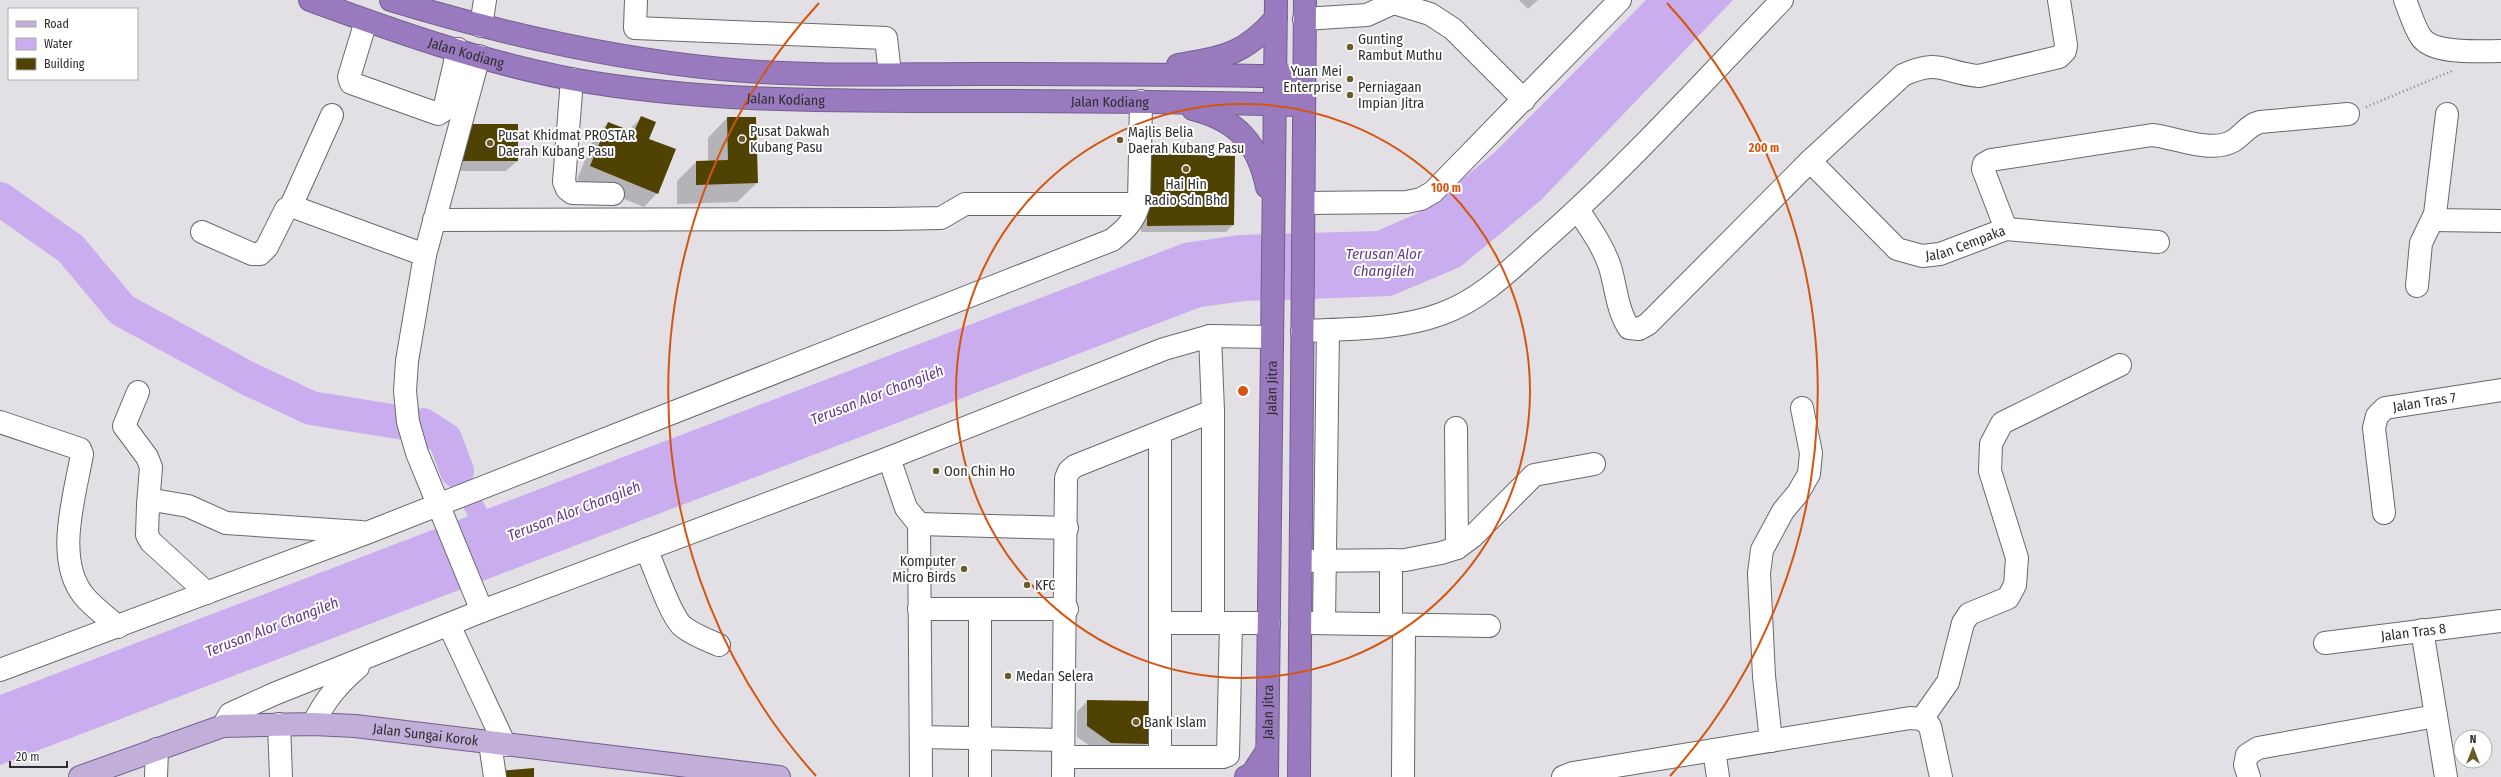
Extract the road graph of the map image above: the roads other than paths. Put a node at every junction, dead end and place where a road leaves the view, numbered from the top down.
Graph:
1 (310, 0) edge
2 (391, 0) edge
3 (485, 0) edge
4 (636, 0) edge
5 (1620, 0) edge
6 (1782, 0) edge
7 (2059, 0) edge
8 (2405, 0) edge
9 (1387, 2) edge
10 (1276, 9) edge
11 (1305, 9) edge
12 (366, 21) junction
13 (481, 26) junction
14 (635, 28) junction
15 (458, 49) junction
16 (2501, 51) edge
17 (479, 56) junction
18 (634, 59) junction
19 (1129, 73) junction
20 (890, 74) junction
21 (1274, 76) junction
22 (1303, 77) junction
23 (572, 79) junction
24 (1524, 100) junction
25 (1141, 102) junction
26 (1164, 102) junction
27 (1274, 104) junction
28 (1303, 105) junction
29 (2348, 114) road end
30 (2446, 114) dead end
31 (332, 115) dead end
32 (1810, 161) junction
33 (613, 194) dead end
34 (1304, 202) junction
35 (1139, 204) junction
36 (291, 206) junction
37 (1578, 210) junction
38 (434, 220) junction
39 (2434, 220) junction
40 (2501, 221) edge
41 (1273, 222) junction
42 (2006, 229) junction
43 (202, 232) dead end
44 (2158, 242) dead end
45 (424, 255) junction
46 (2417, 286) dead end
47 (1302, 327) junction
48 (1272, 330) junction
49 (1328, 330) junction
50 (1210, 336) junction
51 (2120, 365) dead end
52 (2501, 390) edge
53 (138, 392) dead end
54 (1802, 408) dead end
55 (1213, 411) junction
56 (0, 422) edge
57 (1456, 428) dead end
58 (1160, 433) junction
59 (889, 458) junction
60 (1594, 464) dead end
61 (148, 504) junction
62 (446, 506) junction
63 (2384, 513) dead end
64 (919, 524) junction
65 (1067, 528) junction
66 (368, 532) junction
67 (1457, 548) junction
68 (646, 549) junction
69 (1392, 560) junction
70 (1301, 561) junction
71 (1326, 561) junction
72 (207, 593) junction
73 (479, 602) junction
74 (919, 609) junction
75 (980, 609) junction
76 (1067, 609) junction
77 (2501, 621) edge
78 (1160, 623) junction
79 (1222, 623) junction
80 (1269, 623) junction
81 (1300, 623) junction
82 (1324, 623) junction
83 (1398, 624) junction
84 (449, 625) junction
85 (1489, 626) dead end
86 (118, 627) junction
87 (2422, 630) junction
88 (2325, 643) dead end
89 (719, 645) dead end
90 (371, 656) junction
91 (0, 670) edge
92 (2436, 716) junction
93 (1922, 719) junction
94 (279, 724) junction
95 (312, 724) junction
96 (223, 726) junction
97 (921, 737) junction
98 (979, 737) junction
99 (1771, 741) junction
100 (498, 744) junction
101 (157, 749) junction
102 (1714, 750) junction
103 (1267, 751) junction
104 (1160, 757) junction
105 (1063, 758) edge
106 (92, 775) edge
107 (156, 777) edge
108 (281, 777) edge
109 (495, 777) edge
110 (779, 777) edge
111 (921, 777) edge
112 (980, 777) edge
113 (1246, 777) edge
114 (1267, 777) edge
115 (1299, 777) edge
116 (1403, 777) edge
117 (1563, 777) edge
118 (1718, 777) edge
119 (1941, 777) edge
120 (2250, 777) edge
121 (2446, 777) edge

1 - 12 highway, Jalan Kodiang
2 - 13 highway, Jalan Kodiang
3 - 13 street
4 - 14 street
5 - 24 street
6 - 37 street
7 - 32 street
8 - 16 street
9 - 11 street
9 - 24 street
10 - 19 highway
10 - 21 highway, Jalan Jitra
11 - 22 highway
12 - 15 highway, Jalan Kodiang
12 - 15 street
13 - 18 highway, Jalan Kodiang
14 - 18 street
14 - 20 street
15 - 17 highway, Jalan Kodiang
17 - 23 highway, Jalan Kodiang
17 - 38 street
18 - 20 highway, Jalan Kodiang
19 - 20 highway, Jalan Kodiang
19 - 21 highway, Jalan Kodiang
21 - 22 highway, Jalan Kodiang
21 - 27 highway, Jalan Jitra
22 - 28 highway
23 - 25 highway, Jalan Kodiang
23 - 33 street
24 - 34 street
25 - 26 highway, Jalan Kodiang
25 - 35 street
26 - 27 highway, Jalan Kodiang
26 - 41 highway
27 - 28 highway, Jalan Kodiang
27 - 41 highway, Jalan Jitra
28 - 34 highway
29 - 42 street
30 - 39 street
31 - 36 street
32 - 37 street
32 - 42 street, Jalan Cempaka
34 - 47 highway
35 - 38 street
35 - 62 street
36 - 43 street
36 - 45 street
37 - 49 street
38 - 45 street
39 - 40 street
39 - 46 street
41 - 48 highway, Jalan Jitra
42 - 44 street, Jalan Cempaka
45 - 62 street
47 - 49 street
47 - 70 highway
48 - 50 street
48 - 80 highway, Jalan Jitra
49 - 71 street
50 - 55 street
50 - 59 street
51 - 93 street
52 - 63 street, Jalan Tras 7
53 - 61 street
54 - 99 street
55 - 58 street
55 - 79 street
56 - 86 street
57 - 67 street
58 - 65 street
58 - 78 street
59 - 64 street
59 - 68 street
60 - 67 street
61 - 66 street
61 - 72 street
62 - 66 street
62 - 73 street
64 - 65 street
64 - 74 street
65 - 76 street
66 - 72 street
67 - 69 street
68 - 73 street
68 - 89 street
69 - 71 street
69 - 83 street
70 - 71 street
70 - 81 highway
71 - 82 street
72 - 86 street
73 - 84 street
74 - 75 street
74 - 97 street
75 - 76 street
75 - 98 street
76 - 105 street
77 - 87 street, Jalan Tras 8
78 - 79 street
78 - 104 street
79 - 80 street
79 - 104 street
80 - 103 highway, Jalan Jitra
81 - 82 street
81 - 115 highway
82 - 83 street
83 - 85 street
83 - 116 street
84 - 90 street
84 - 100 street
86 - 91 street
87 - 88 street, Jalan Tras 8
87 - 92 street
90 - 95 street
90 - 96 street
92 - 120 street
92 - 121 street
93 - 99 street
93 - 119 street
94 - 95 main road, Jalan Sungai Korok
94 - 96 main road, Jalan Sungai Korok
94 - 108 street
95 - 100 main road, Jalan Sungai Korok
96 - 101 main road, Jalan Sungai Korok
97 - 98 street
97 - 111 street
98 - 105 street
98 - 112 street
99 - 102 street
100 - 109 street
100 - 110 main road, Jalan Sungai Korok
101 - 106 main road, Jalan Sungai Korok
101 - 107 street
102 - 117 street
102 - 118 street
103 - 113 highway
103 - 114 highway, Jalan Jitra
104 - 105 street

